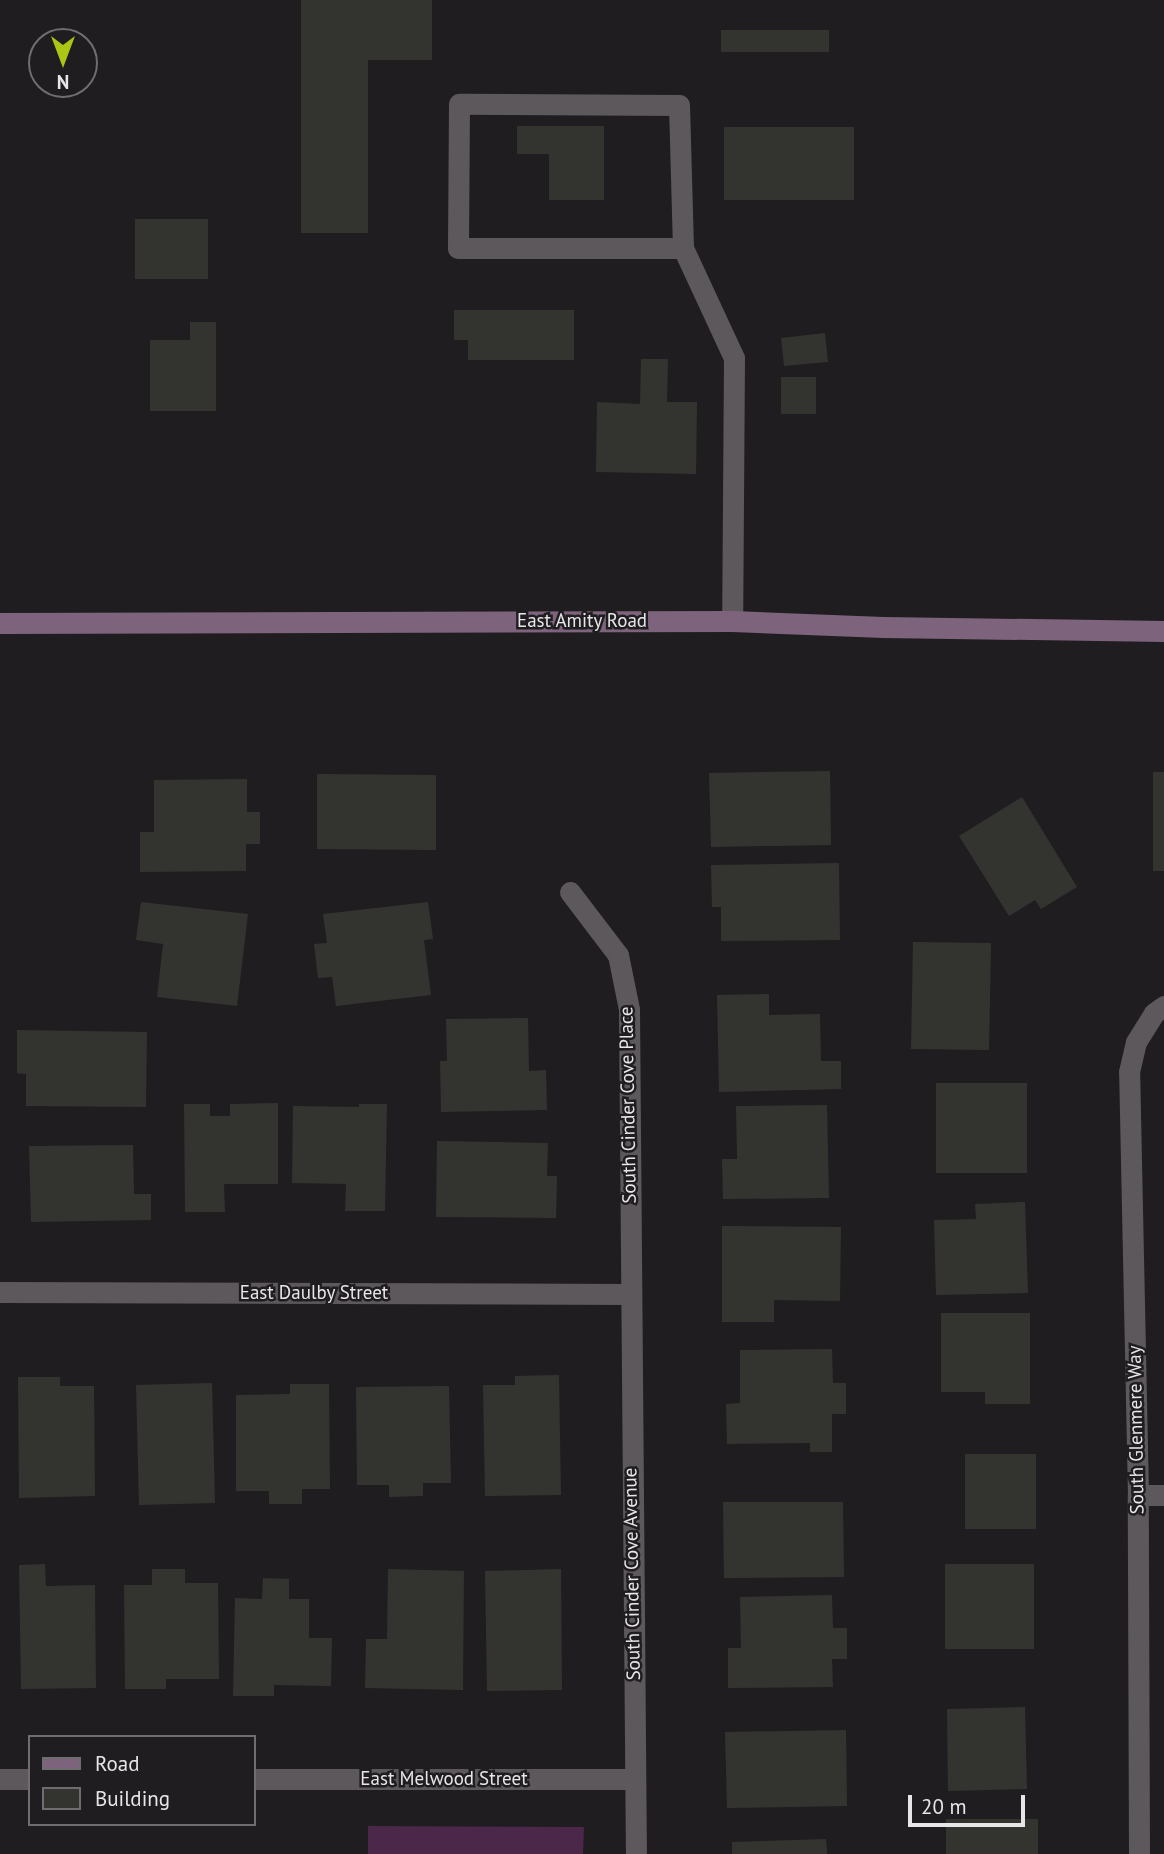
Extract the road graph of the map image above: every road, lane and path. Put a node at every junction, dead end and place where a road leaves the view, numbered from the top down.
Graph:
1 (683, 248) junction
2 (732, 621) junction
3 (0, 623) edge
4 (1164, 631) edge
5 (570, 892) dead end
6 (1159, 1009) edge
7 (0, 1292) edge
8 (629, 1294) junction
9 (1138, 1495) junction
10 (1164, 1495) edge
11 (0, 1779) edge
12 (28, 1779) edge
13 (256, 1779) edge
14 (635, 1779) junction
15 (636, 1854) edge
16 (1139, 1854) edge

1 - 1 street
1 - 2 street
2 - 3 main road, East Amity Road
2 - 4 main road, East Amity Road
5 - 8 street, South Cinder Cove Place
6 - 9 street, South Glenmere Way
7 - 8 street, East Daulby Street
8 - 14 street, South Cinder Cove Avenue
9 - 10 street
9 - 16 street, South Glenmere Way
11 - 12 street
13 - 14 street, East Melwood Street
14 - 15 street, South Cinder Cove Avenue

